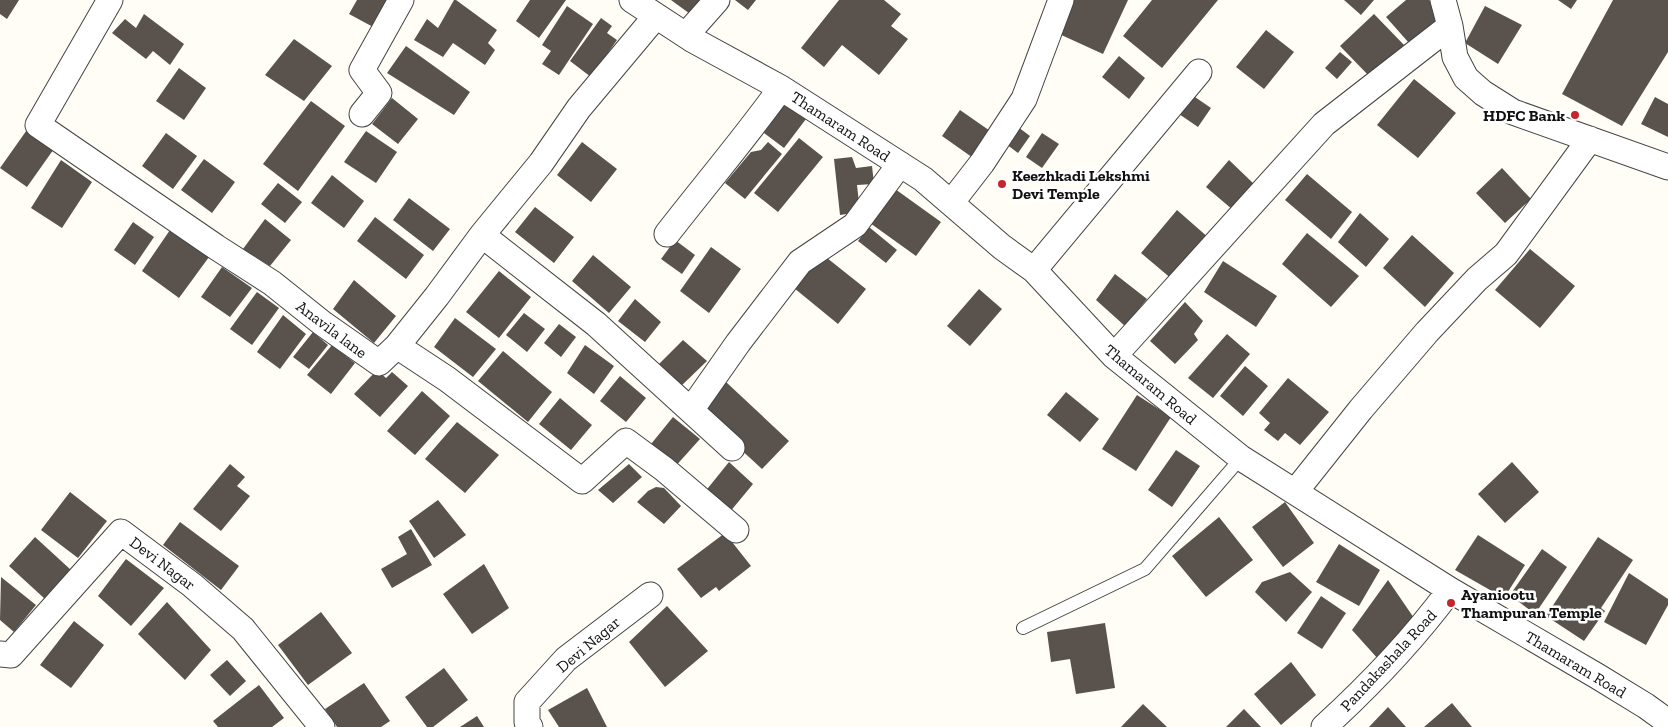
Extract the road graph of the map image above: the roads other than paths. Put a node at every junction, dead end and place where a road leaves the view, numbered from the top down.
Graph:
1 (110, 0) edge
2 (401, 0) edge
3 (632, 0) edge
4 (717, 0) edge
5 (1061, 0) edge
6 (1443, 0) edge
7 (656, 16) junction
8 (1450, 26) junction
9 (686, 35) junction
10 (1199, 72) dead end
11 (781, 88) junction
12 (362, 114) dead end
13 (1590, 139) junction
14 (900, 164) junction
15 (1668, 167) edge
16 (951, 203) junction
17 (667, 234) dead end
18 (482, 235) junction
19 (1034, 270) junction
20 (397, 346) junction
21 (1114, 356) junction
22 (691, 410) junction
23 (732, 448) dead end
24 (1241, 458) junction
25 (1296, 492) junction
26 (736, 530) dead end
27 (1450, 590) junction
28 (650, 595) dead end
29 (1023, 628) dead end
30 (0, 654) edge
31 (1668, 722) edge
32 (322, 727) edge
33 (530, 727) edge
34 (1324, 727) edge

1 - 20 street, Anavila lane
2 - 12 street
3 - 7 street, Thamaram Road
4 - 9 street
5 - 16 street
6 - 8 street
7 - 9 street, Thamaram Road
7 - 18 street, Anavila lane
8 - 13 street
8 - 21 street
9 - 11 street, Thamaram Road
10 - 19 street
11 - 14 street, Thamaram Road
11 - 17 street
13 - 15 street
13 - 25 street
14 - 16 street, Thamaram Road
14 - 22 street
16 - 19 street, Thamaram Road
18 - 20 street, Anavila lane
18 - 22 street
19 - 21 street, Thamaram Road
20 - 26 street
21 - 24 street, Thamaram Road
22 - 23 street
24 - 25 street, Thamaram Road
24 - 29 lane
25 - 27 street, Thamaram Road
27 - 31 street, Thamaram Road
27 - 34 street, Pandakashala Road
28 - 33 street, Devi Nagar
30 - 32 street, Devi Nagar

